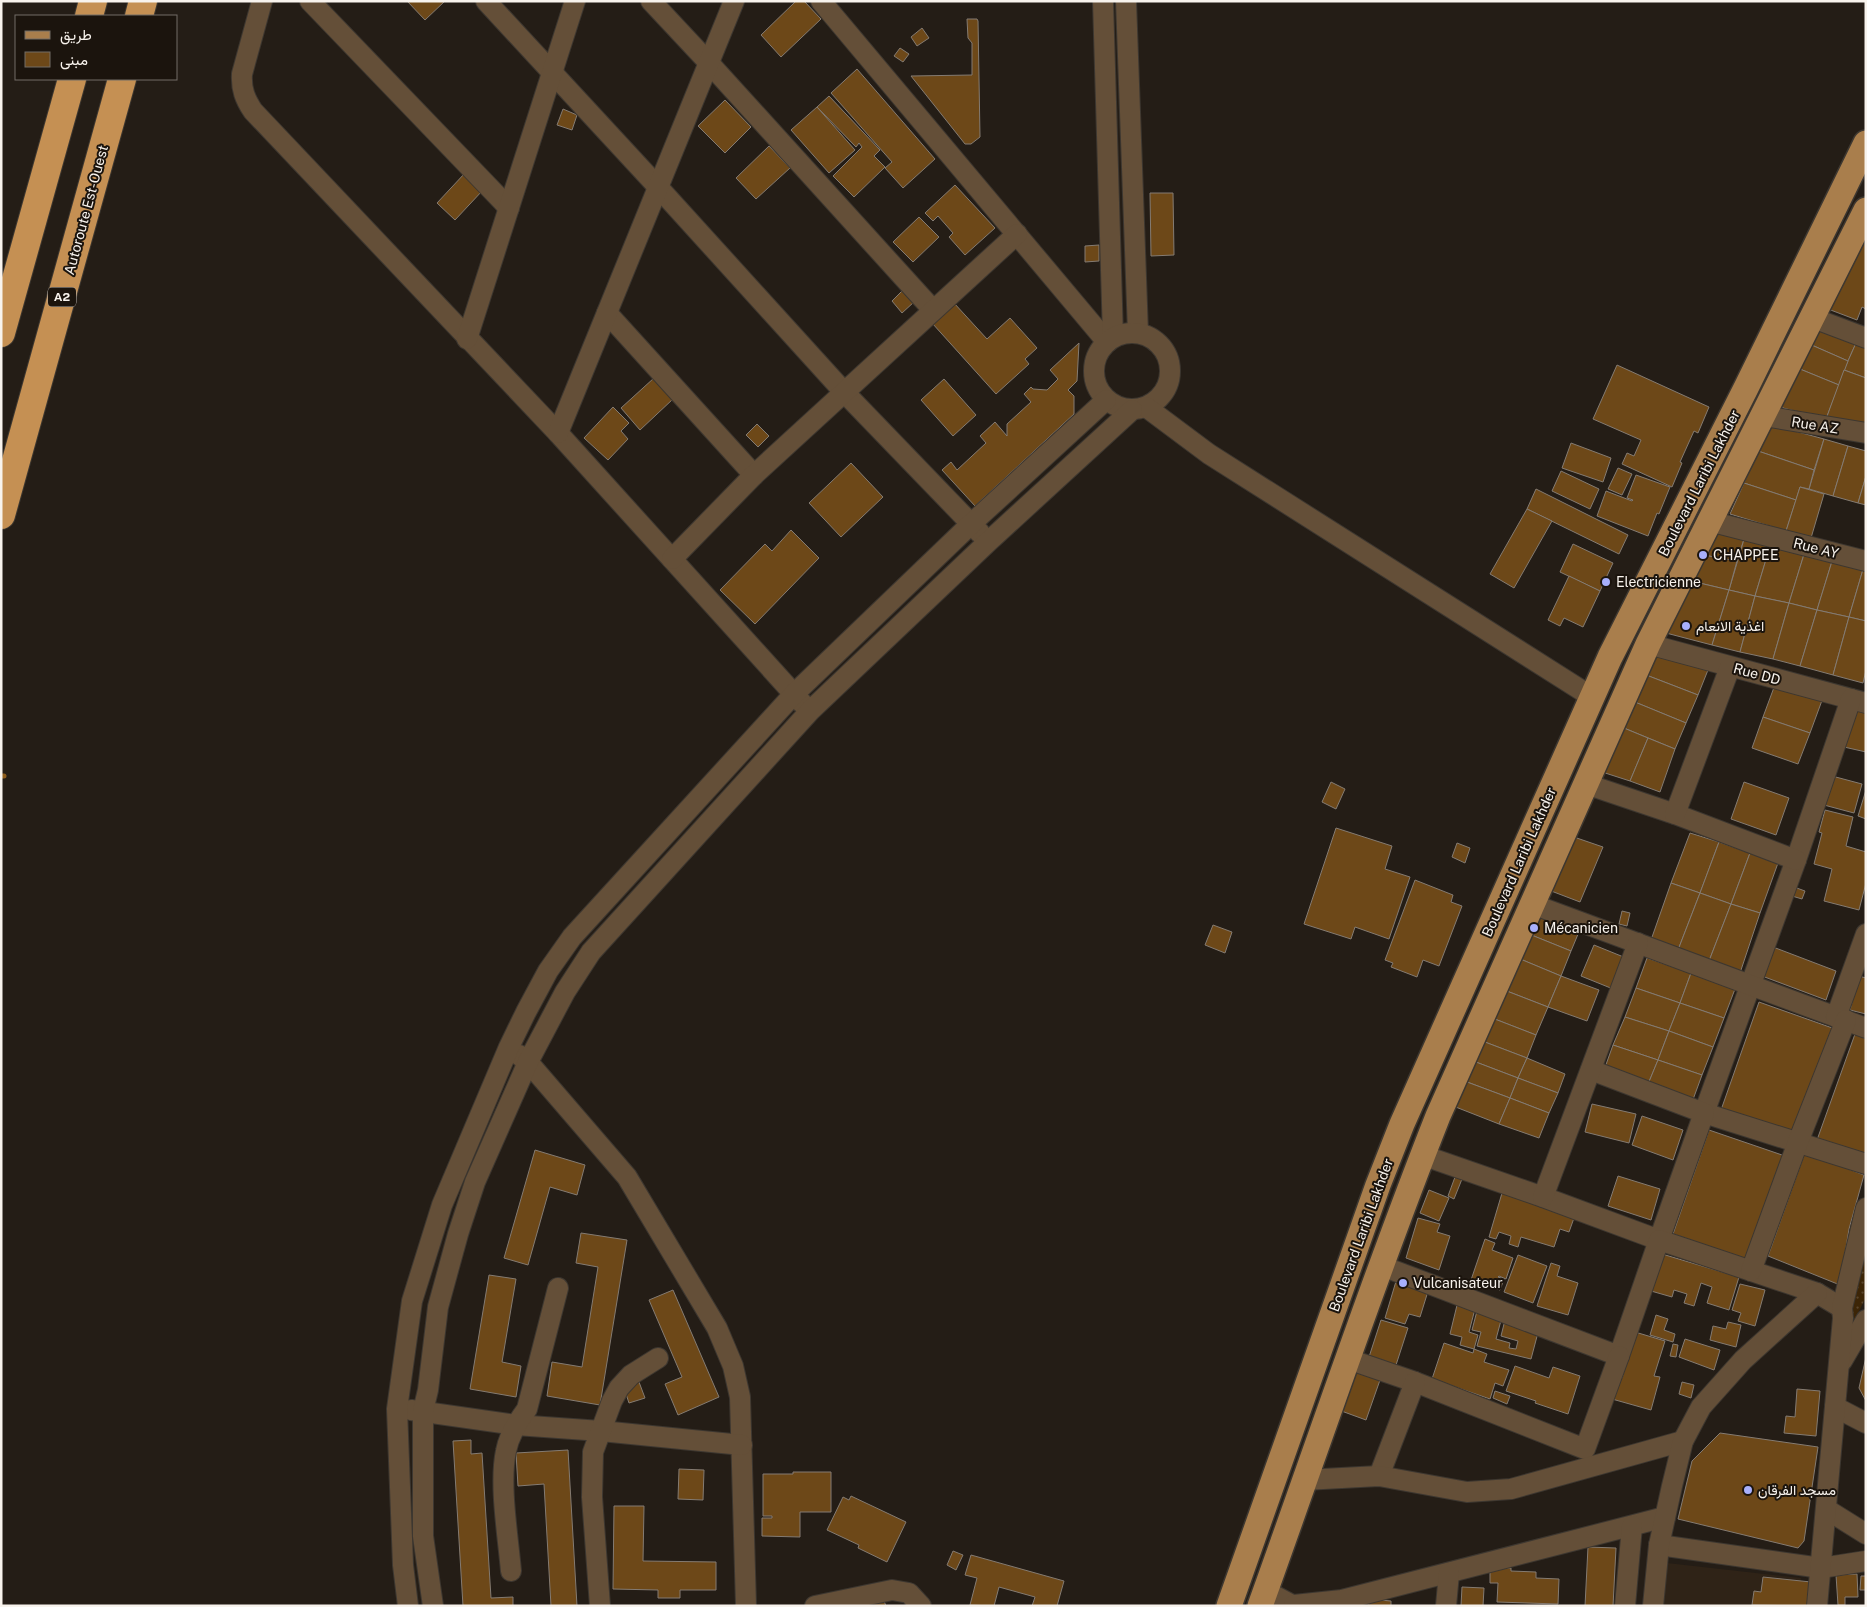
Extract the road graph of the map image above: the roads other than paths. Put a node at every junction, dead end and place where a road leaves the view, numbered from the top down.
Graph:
1 (93, 1) edge
2 (143, 1) edge
3 (262, 1) edge
4 (310, 1) edge
5 (486, 1) edge
6 (576, 1) edge
7 (650, 1) edge
8 (734, 1) edge
9 (821, 1) edge
10 (1103, 1) edge
11 (1126, 1) edge
12 (89, 15) edge
13 (139, 15) edge
14 (709, 63) junction
15 (552, 73) junction
16 (72, 80) edge
17 (122, 80) edge
18 (1866, 143) edge
19 (658, 187) junction
20 (509, 208) junction
21 (1866, 210) edge
22 (1017, 234) junction
23 (933, 310) junction
24 (607, 313) junction
25 (1813, 318) junction
26 (1, 332) edge
27 (1138, 333) junction
28 (1866, 338) edge
29 (467, 339) junction
30 (1110, 339) junction
31 (844, 392) junction
32 (1106, 400) junction
33 (1139, 408) junction
34 (1764, 416) junction
35 (558, 433) junction
36 (1866, 433) edge
37 (754, 476) junction
38 (1, 515) edge
39 (1709, 521) junction
40 (971, 524) junction
41 (988, 542) junction
42 (672, 559) junction
43 (1866, 561) edge
44 (1622, 634) junction
45 (1648, 644) junction
46 (1730, 667) junction
47 (794, 694) junction
48 (1592, 697) junction
49 (1858, 701) edge
50 (810, 711) junction
51 (1586, 784) junction
52 (1675, 814) junction
53 (1796, 860) junction
54 (1532, 904) junction
55 (1866, 934) edge
56 (1638, 943) junction
57 (1751, 985) junction
58 (1841, 1019) junction
59 (1866, 1028) edge
60 (509, 1047) junction
61 (528, 1062) junction
62 (1590, 1070) junction
63 (1704, 1113) junction
64 (1798, 1142) junction
65 (1422, 1155) junction
66 (1866, 1164) edge
67 (1543, 1197) junction
68 (1866, 1208) edge
69 (1863, 1228) edge
70 (1659, 1240) junction
71 (1382, 1266) junction
72 (1751, 1271) junction
73 (558, 1288) dead end
74 (1817, 1293) junction
75 (1842, 1308) junction
76 (1866, 1320) edge
77 (1619, 1356) junction
78 (658, 1358) dead end
79 (1348, 1359) junction
80 (1837, 1370) junction
81 (1415, 1382) junction
82 (1835, 1407) junction
83 (397, 1409) junction
84 (423, 1411) junction
85 (1866, 1423) edge
86 (516, 1424) junction
87 (601, 1431) junction
88 (1683, 1441) junction
89 (742, 1445) junction
90 (1379, 1476) junction
91 (1304, 1480) junction
92 (1826, 1509) junction
93 (1665, 1518) junction
94 (1632, 1526) junction
95 (1866, 1534) edge
96 (1659, 1545) junction
97 (1866, 1561) edge
98 (1820, 1568) junction
99 (511, 1571) dead end
100 (1449, 1573) junction
101 (1263, 1598) edge
102 (828, 1604) edge
103 (1294, 1605) edge
104 (408, 1606) edge
105 (433, 1606) edge
106 (600, 1606) edge
107 (746, 1606) edge
108 (921, 1606) edge
109 (1229, 1606) edge
110 (1446, 1606) edge
111 (1625, 1606) edge
112 (1653, 1606) edge
113 (1817, 1606) edge

1 - 12 highway
2 - 13 highway
3 - 29 street
4 - 20 street
5 - 15 street
6 - 15 street
7 - 14 street
8 - 14 street
9 - 22 street
10 - 30 street
11 - 27 street
14 - 19 street
14 - 23 street
15 - 19 street
15 - 20 street
16 - 26 highway
17 - 38 highway, Autoroute Est-Ouest / A2
18 - 44 main road, Boulevard Laribi Lakhder
19 - 24 street
19 - 31 street
20 - 29 street
21 - 25 main road, Boulevard Laribi Lakhder
22 - 23 street
22 - 30 street
23 - 31 street
24 - 35 street
24 - 37 street
25 - 28 street
25 - 34 main road, Boulevard Laribi Lakhder
27 - 30 street
27 - 33 street
29 - 35 street
30 - 32 street
31 - 37 street
31 - 40 street
32 - 33 street
32 - 40 street
33 - 41 street
33 - 48 street
34 - 36 street, Rue AZ
34 - 39 main road, Boulevard Laribi Lakhder
35 - 42 street
37 - 42 street
39 - 43 street, Rue AY
39 - 45 main road, Boulevard Laribi Lakhder
40 - 41 street
40 - 47 street
41 - 50 street
42 - 47 street
44 - 45 main road
44 - 48 main road, Boulevard Laribi Lakhder
45 - 46 street, Rue DD
45 - 51 main road, Boulevard Laribi Lakhder
46 - 49 street, Rue DD
46 - 52 street
47 - 50 street
47 - 60 street
48 - 109 main road, Boulevard Laribi Lakhder
49 - 53 street
50 - 61 street
51 - 52 street
51 - 54 main road, Boulevard Laribi Lakhder
52 - 53 street
53 - 57 street
54 - 56 street
54 - 65 main road, Boulevard Laribi Lakhder
55 - 58 street
56 - 57 street
56 - 62 street
57 - 58 street
57 - 63 street
58 - 59 street
58 - 64 street
60 - 61 street
60 - 83 street
61 - 84 street
61 - 89 street
62 - 63 street
62 - 67 street
63 - 64 street
63 - 70 street
64 - 66 street
64 - 72 street
65 - 67 street
65 - 71 main road, Boulevard Laribi Lakhder
67 - 70 street
68 - 69 street
69 - 75 street
70 - 72 street
70 - 77 street
71 - 77 street
71 - 79 main road, Boulevard Laribi Lakhder
72 - 74 street
73 - 86 street
74 - 75 street
74 - 88 street
75 - 80 street
76 - 80 street
77 - 81 street
78 - 87 street
79 - 81 street
79 - 91 main road, Boulevard Laribi Lakhder
80 - 82 street
81 - 90 street
82 - 85 street
82 - 92 street
83 - 84 street
83 - 104 street
84 - 86 street
84 - 105 street
86 - 87 street
86 - 99 street
87 - 89 street
87 - 106 street
88 - 90 street
88 - 93 street
89 - 107 street
90 - 91 street
91 - 101 main road, Boulevard Laribi Lakhder
92 - 95 street
92 - 98 street
93 - 94 street
93 - 96 street
94 - 100 street
94 - 111 street
96 - 98 street
96 - 112 street
97 - 98 street
98 - 113 street
100 - 103 street
100 - 110 street
101 - 103 street
102 - 108 street

